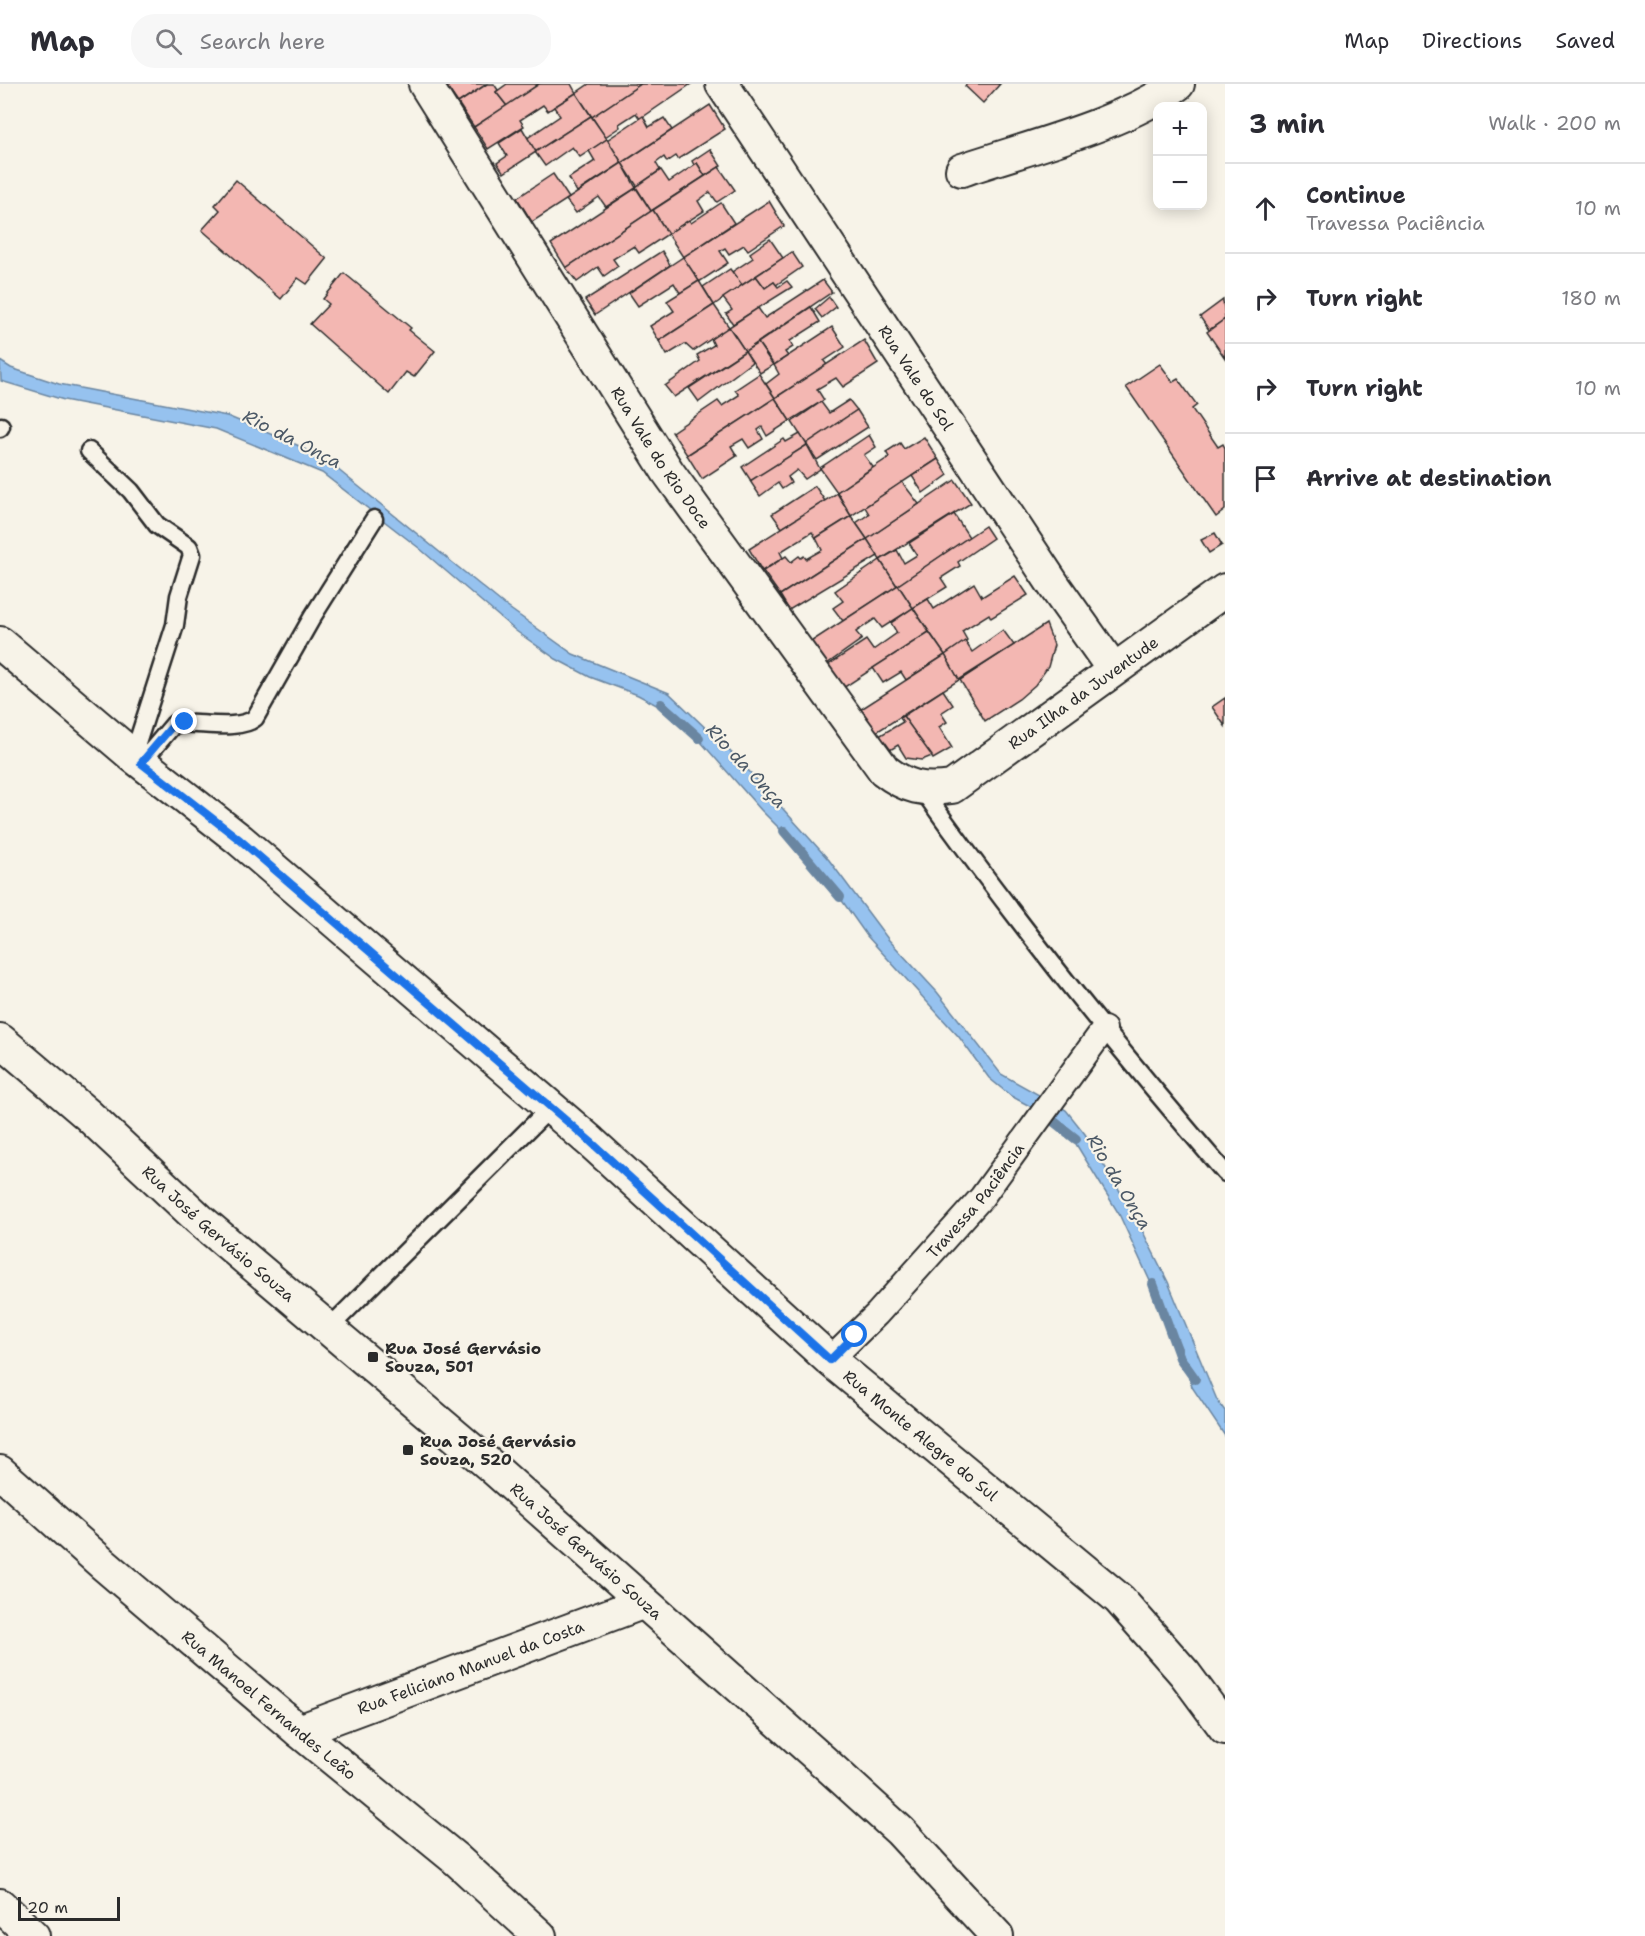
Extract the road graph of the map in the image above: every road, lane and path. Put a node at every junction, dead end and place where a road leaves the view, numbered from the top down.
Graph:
1 (425, 84) edge
2 (722, 84) edge
3 (1179, 84) edge
4 (962, 170) dead end
5 (89, 451) dead end
6 (374, 519) dead end
7 (1225, 590) edge
8 (0, 643) edge
9 (1113, 669) junction
10 (137, 759) junction
11 (930, 789) junction
12 (1104, 1029) junction
13 (0, 1040) edge
14 (551, 1107) junction
15 (1225, 1173) edge
16 (329, 1328) junction
17 (830, 1360) junction
18 (0, 1472) edge
19 (642, 1603) junction
20 (1225, 1728) edge
21 (299, 1731) junction
22 (0, 1905) edge
23 (33, 1936) edge
24 (540, 1936) edge
25 (997, 1936) edge

1 - 11 street, Rua Vale do Rio Doce
2 - 9 street, Rua Vale do Sol
3 - 4 street
5 - 10 lane
6 - 10 lane
7 - 9 street, Rua Ilha da Juventude
8 - 10 street, Rua Monte Alegre do Sul
9 - 11 street, Rua Ilha da Juventude
10 - 14 street, Rua Monte Alegre do Sul
11 - 12 lane
12 - 15 lane
12 - 17 street, Travessa Paciência
13 - 16 street, Rua José Gervásio Souza
14 - 16 lane
14 - 17 street, Rua Monte Alegre do Sul
16 - 19 street, Rua José Gervásio Souza
17 - 20 street, Rua Monte Alegre do Sul
18 - 21 street, Rua Manoel Fernandes Leão
19 - 21 street, Rua Feliciano Manuel da Costa
19 - 25 street, Rua José Gervásio Souza
21 - 24 street, Rua Manoel Fernandes Leão
22 - 23 street

